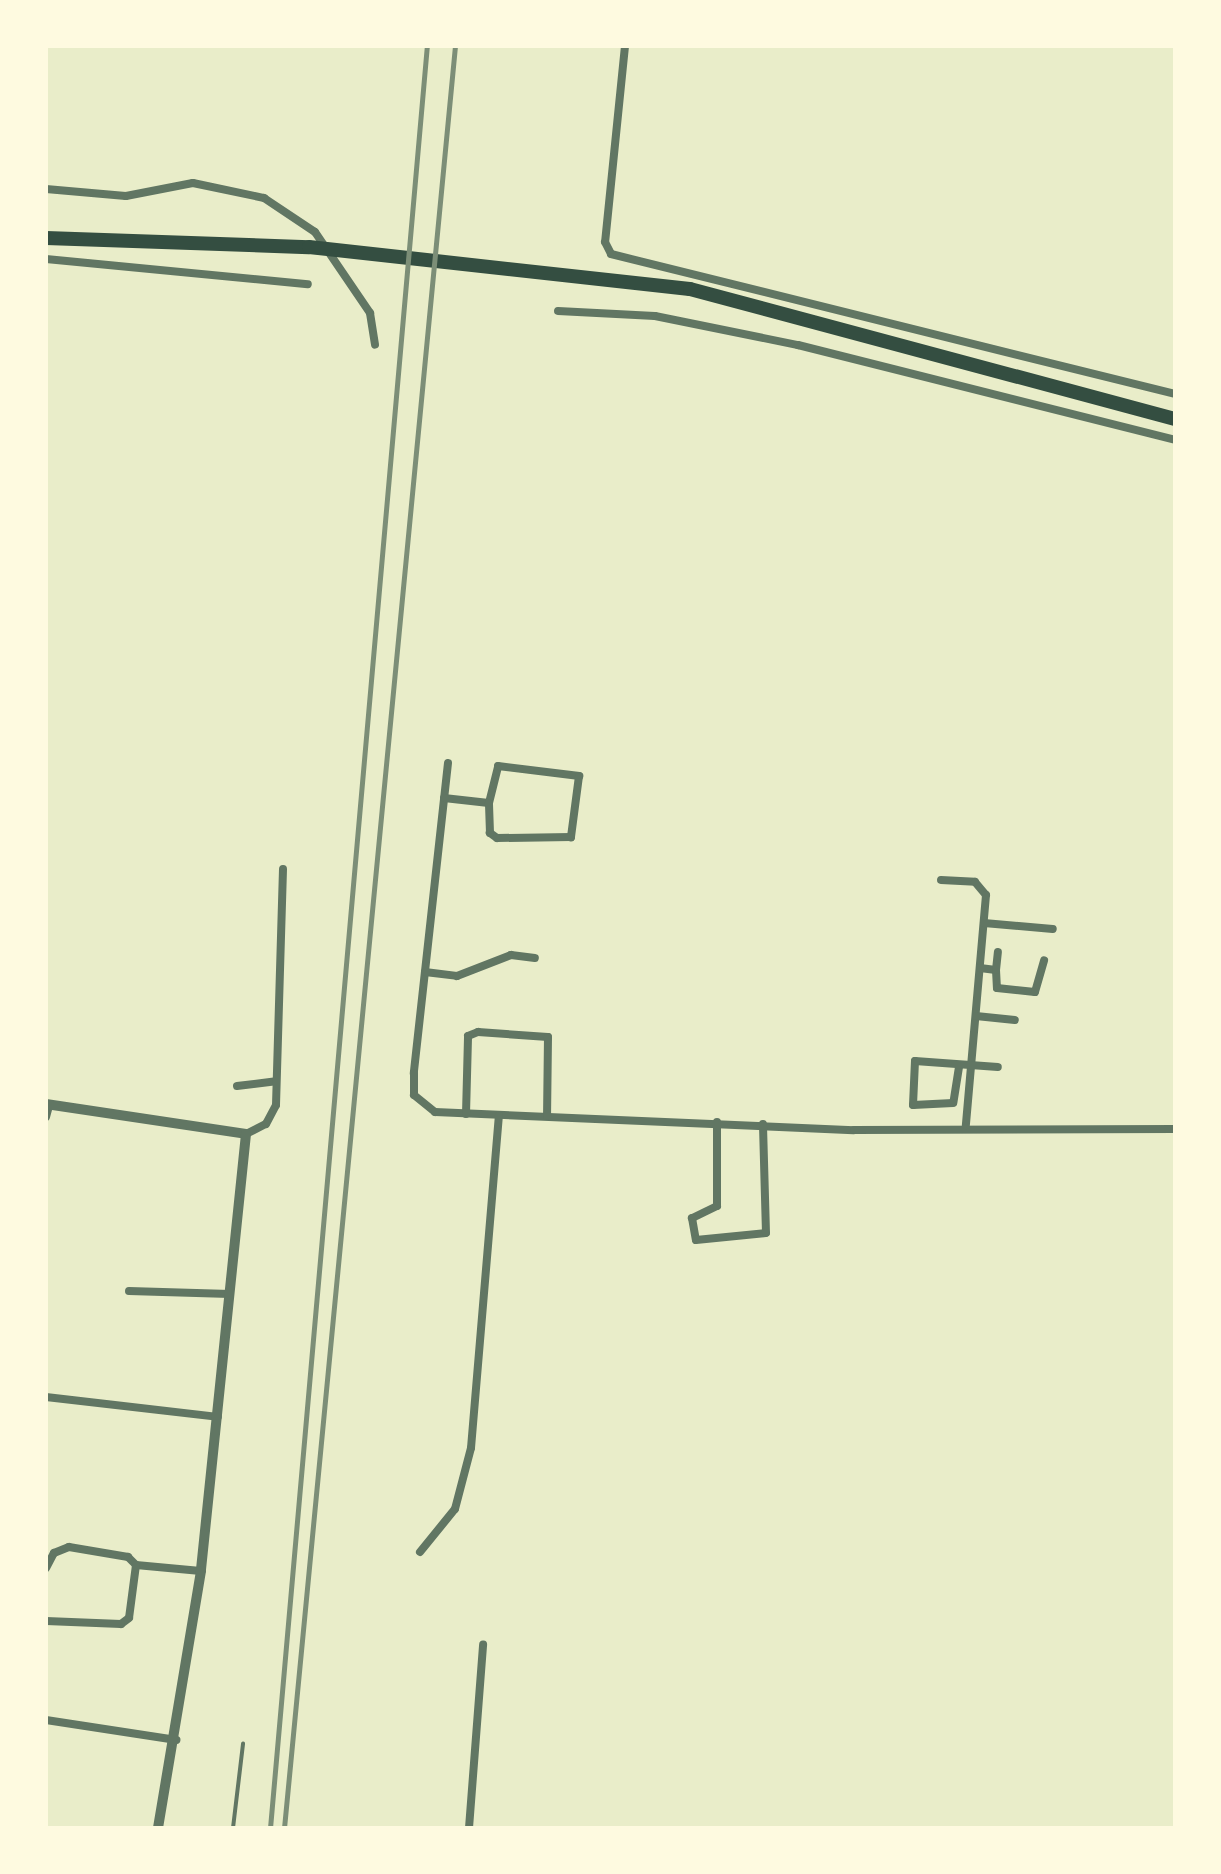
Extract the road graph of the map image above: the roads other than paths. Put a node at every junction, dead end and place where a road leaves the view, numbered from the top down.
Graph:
1 (625, 46) edge
2 (46, 189) edge
3 (46, 238) edge
4 (46, 259) edge
5 (308, 284) dead end
6 (558, 311) dead end
7 (375, 345) dead end
8 (1175, 394) edge
9 (1175, 419) edge
10 (1175, 440) edge
11 (448, 763) dead end
12 (444, 798) junction
13 (489, 803) junction
14 (283, 869) dead end
15 (941, 880) dead end
16 (984, 923) junction
17 (1053, 929) dead end
18 (998, 952) dead end
19 (535, 958) dead end
20 (1044, 960) dead end
21 (980, 968) junction
22 (996, 970) junction
23 (425, 972) junction
24 (976, 1016) junction
25 (1015, 1020) dead end
26 (959, 1067) junction
27 (971, 1067) junction
28 (998, 1067) dead end
29 (276, 1081) junction
30 (237, 1086) dead end
31 (47, 1109) edge
32 (466, 1114) junction
33 (499, 1115) junction
34 (547, 1116) junction
35 (717, 1122) junction
36 (763, 1124) junction
37 (966, 1125) junction
38 (1175, 1129) edge
39 (246, 1134) junction
40 (129, 1291) dead end
41 (230, 1294) junction
42 (46, 1397) edge
43 (218, 1417) junction
44 (420, 1552) dead end
45 (136, 1565) junction
46 (46, 1568) edge
47 (201, 1571) junction
48 (46, 1621) edge
49 (483, 1645) dead end
50 (46, 1720) edge
51 (176, 1741) junction
52 (243, 1744) dead end
53 (158, 1828) edge
54 (233, 1828) edge
55 (469, 1828) edge

1 - 8 street
2 - 7 street
3 - 9 highway
4 - 5 street
6 - 10 street
11 - 12 street
12 - 13 street
12 - 23 street
13 - 13 street
14 - 29 street
15 - 16 street
16 - 17 street
16 - 21 street
18 - 22 street
19 - 23 street
20 - 22 street
21 - 22 street
21 - 24 street
23 - 32 street
24 - 25 street
24 - 27 street
26 - 26 street
26 - 27 street
27 - 28 street
27 - 37 street
29 - 30 street
29 - 39 street
31 - 39 street
32 - 33 street
32 - 34 street
33 - 34 street
33 - 44 street
34 - 35 street
35 - 36 street
35 - 36 street
36 - 37 street
37 - 38 street
39 - 41 street
40 - 41 street
41 - 43 street
42 - 43 street
43 - 47 street
45 - 46 street
45 - 47 street
45 - 48 street
47 - 51 street
49 - 55 street
50 - 51 street
51 - 53 street
52 - 54 lane

